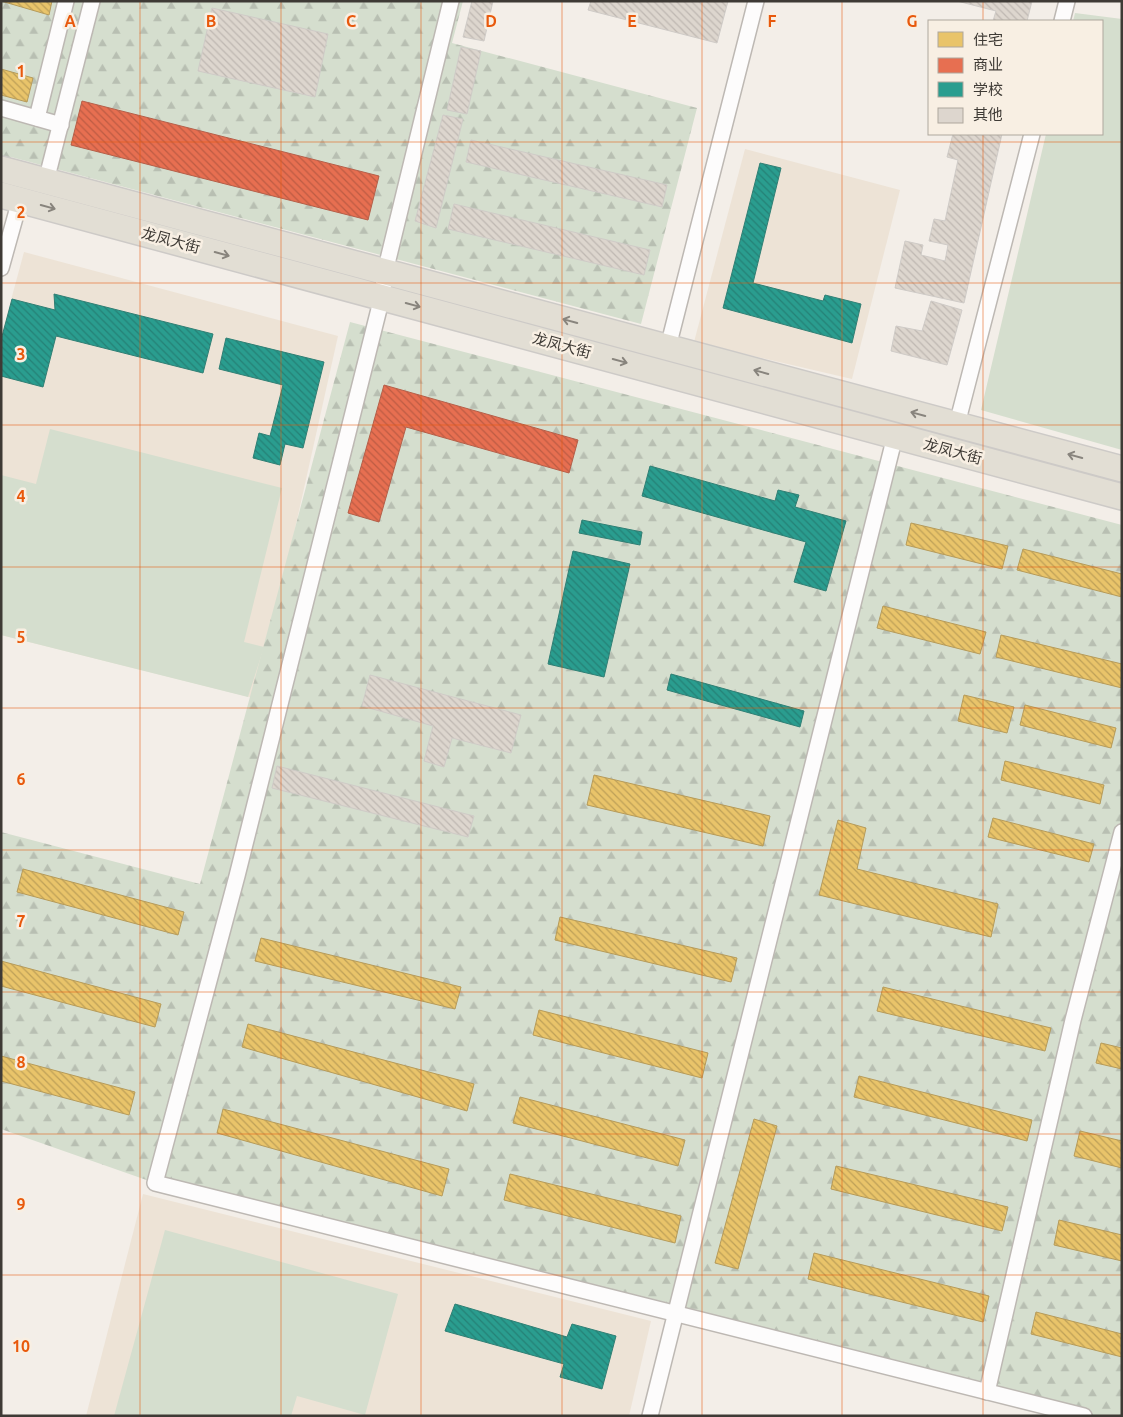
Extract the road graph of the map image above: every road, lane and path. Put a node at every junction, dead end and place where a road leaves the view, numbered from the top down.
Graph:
1 (66, 1) edge
2 (92, 1) edge
3 (451, 1) edge
4 (756, 1) edge
5 (1067, 1) edge
6 (1062, 20) edge
7 (1, 108) edge
8 (37, 118) junction
9 (61, 125) junction
10 (1032, 135) edge
11 (1, 169) edge
12 (46, 181) junction
13 (11, 197) edge
14 (1, 267) edge
15 (385, 272) junction
16 (382, 297) junction
17 (668, 348) junction
18 (956, 424) junction
19 (895, 436) junction
20 (1122, 469) edge
21 (1122, 497) edge
22 (1122, 832) edge
23 (676, 1313) junction
24 (987, 1392) junction
25 (650, 1416) edge
26 (1084, 1416) edge

1 - 8 street
2 - 9 street
3 - 15 street
4 - 17 street
5 - 6 street
7 - 8 street
8 - 9 street
9 - 12 street
10 - 18 street
11 - 12 main road, 龙凤大街
12 - 15 main road, 龙凤大街
13 - 14 street
13 -> 16 main road, 龙凤大街
15 - 16 street
17 -> 15 main road, 龙凤大街
16 -> 19 main road, 龙凤大街
16 - 23 street
18 -> 17 main road, 龙凤大街
20 -> 18 main road, 龙凤大街
19 - 21 main road, 龙凤大街
19 - 23 street
22 - 24 street
23 - 24 street
23 - 25 street
24 - 26 street

